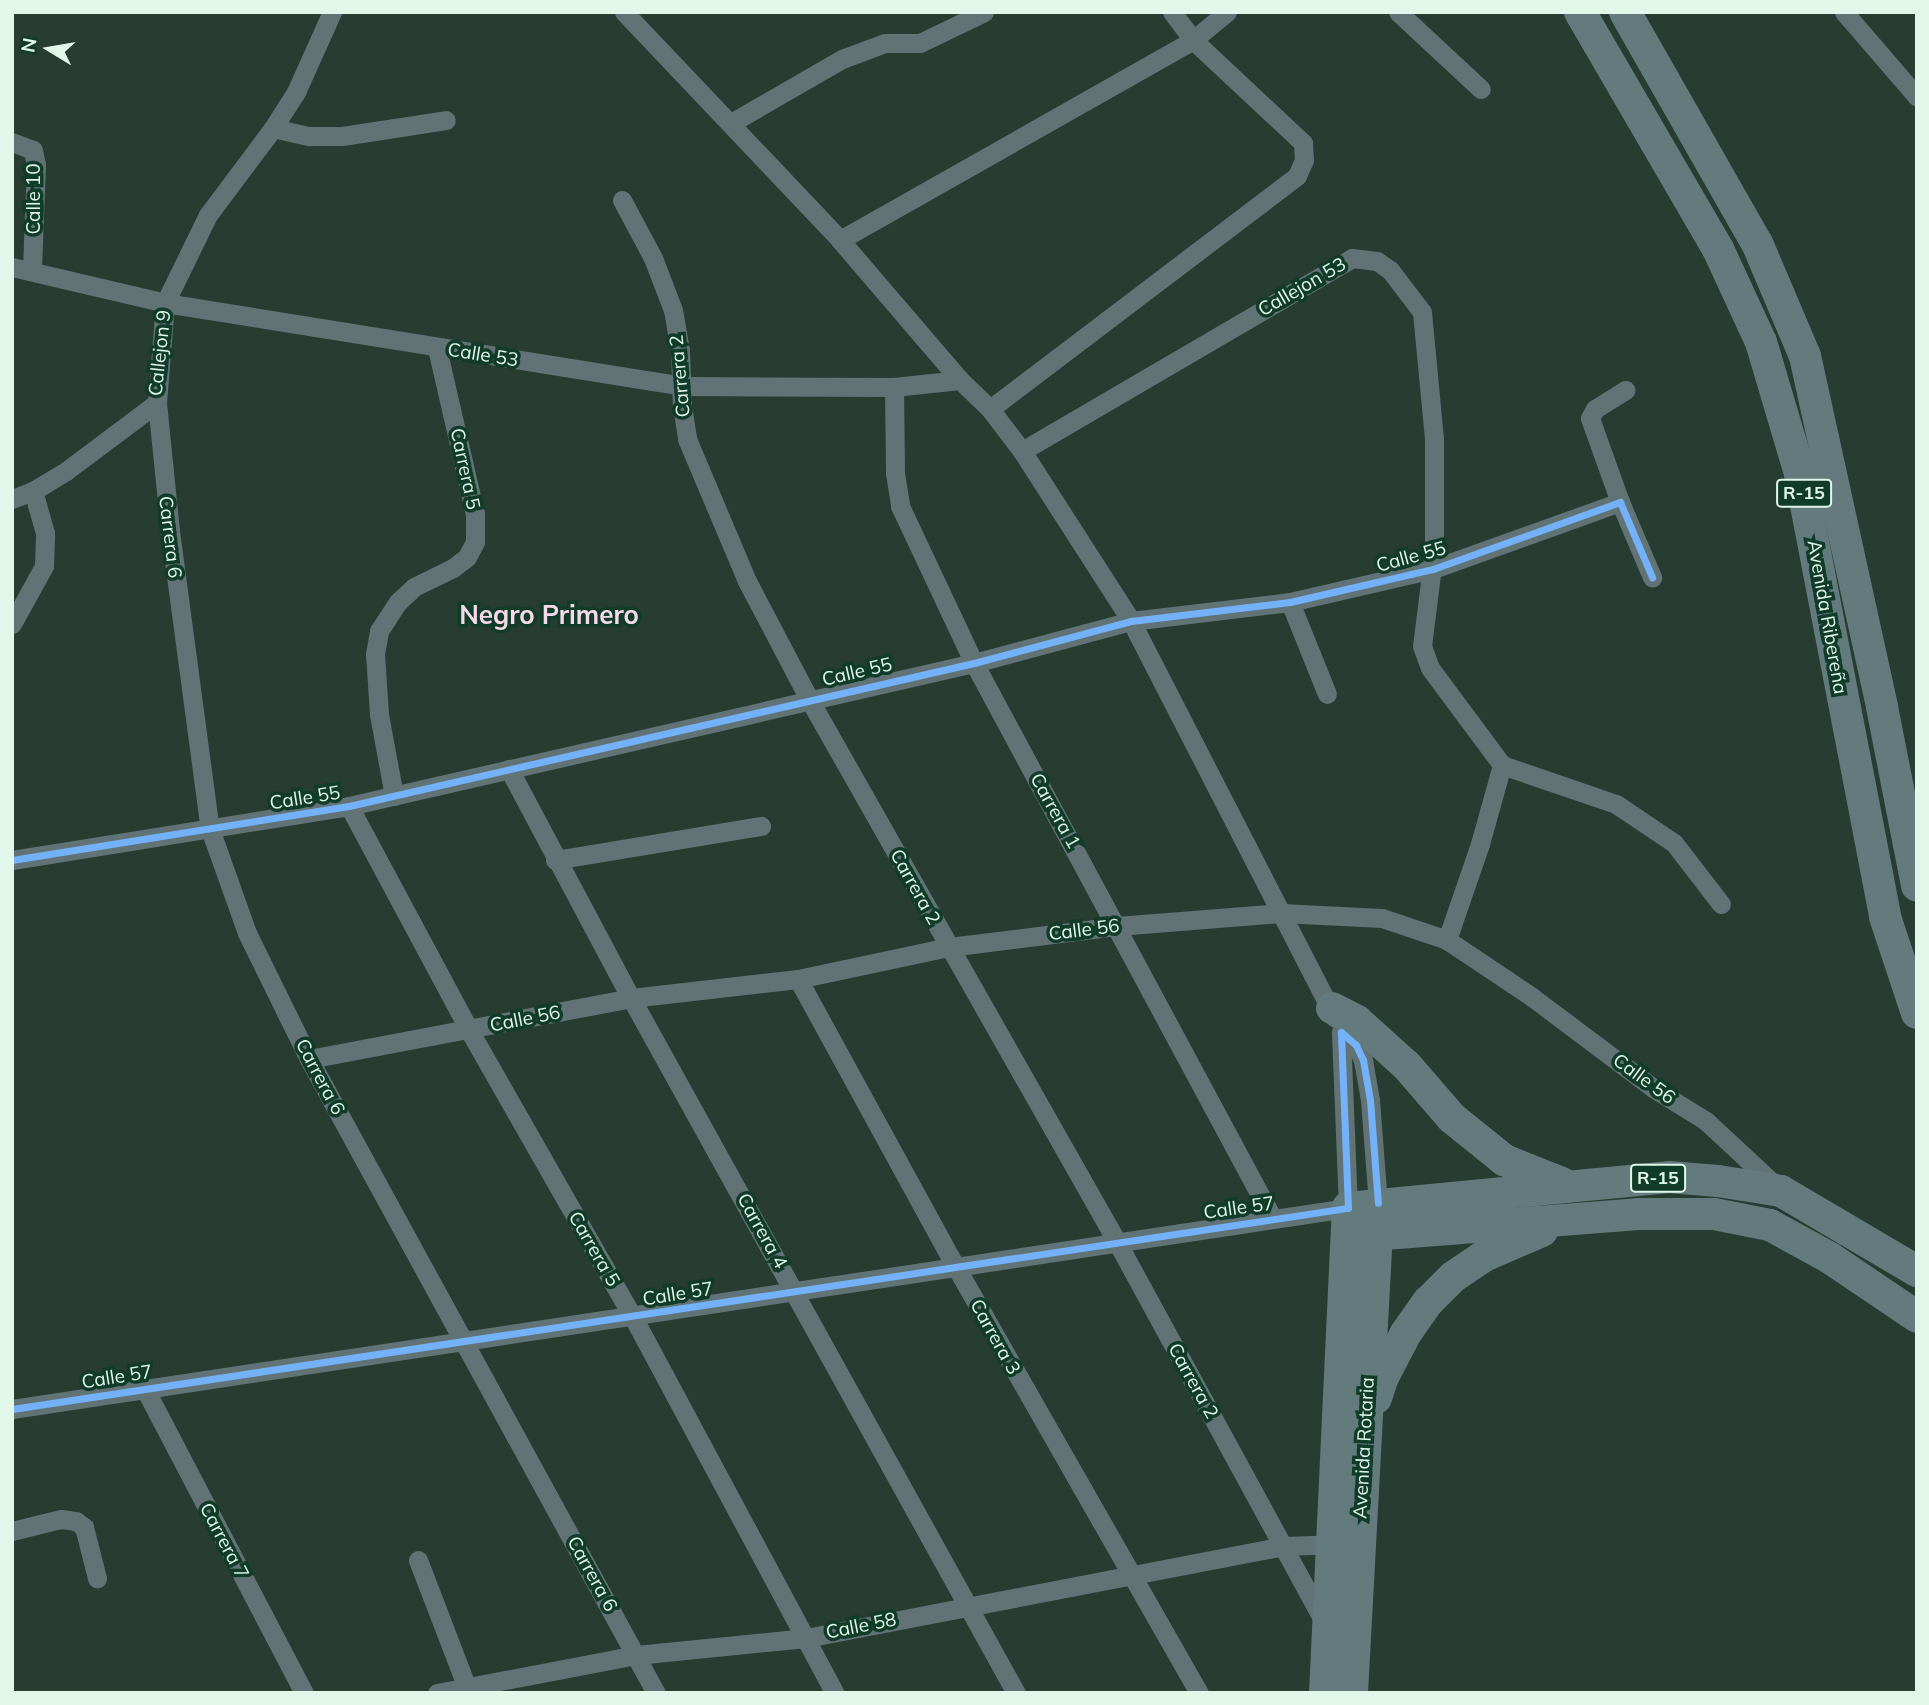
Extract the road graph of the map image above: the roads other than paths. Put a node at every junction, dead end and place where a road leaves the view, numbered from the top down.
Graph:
1 (332, 12) edge
2 (624, 12) edge
3 (984, 12) edge
4 (1172, 12) edge
5 (1227, 12) edge
6 (1398, 12) edge
7 (1580, 12) edge
8 (1625, 12) edge
9 (1844, 12) edge
10 (1193, 40) junction
11 (1481, 89) dead end
12 (1917, 97) edge
13 (446, 120) dead end
14 (731, 123) junction
15 (274, 128) junction
16 (12, 142) edge
17 (622, 200) dead end
18 (840, 240) junction
19 (12, 267) edge
20 (32, 270) junction
21 (165, 303) junction
22 (437, 348) junction
23 (960, 380) junction
24 (684, 386) junction
25 (894, 387) junction
26 (1625, 390) dead end
27 (158, 403) junction
28 (990, 409) junction
29 (1021, 450) junction
30 (33, 491) junction
31 (12, 499) edge
32 (1620, 502) junction
33 (1433, 569) junction
34 (1652, 578) dead end
35 (1290, 602) junction
36 (1131, 621) junction
37 (12, 624) edge
38 (974, 663) junction
39 (1327, 695) dead end
40 (809, 699) junction
41 (1502, 765) junction
42 (509, 769) junction
43 (394, 796) junction
44 (349, 806) junction
45 (761, 826) dead end
46 (210, 829) junction
47 (12, 859) edge
48 (555, 859) junction
49 (1917, 887) edge
50 (1721, 904) dead end
51 (1281, 913) junction
52 (1117, 926) junction
53 (1447, 940) junction
54 (949, 947) junction
55 (798, 978) junction
56 (631, 998) junction
57 (1917, 1013) edge
58 (1336, 1020) junction
59 (469, 1030) junction
60 (309, 1059) junction
61 (1569, 1186) junction
62 (1781, 1191) junction
63 (1586, 1218) junction
64 (1273, 1219) junction
65 (1363, 1220) junction
66 (1117, 1242) junction
67 (956, 1266) junction
68 (1917, 1271) edge
69 (795, 1290) junction
70 (633, 1317) junction
71 (1917, 1317) edge
72 (465, 1340) junction
73 (145, 1389) junction
74 (12, 1409) edge
75 (1364, 1447) junction
76 (12, 1531) edge
77 (1344, 1544) junction
78 (1283, 1546) junction
79 (418, 1560) dead end
80 (1130, 1576) junction
81 (97, 1578) dead end
82 (969, 1605) junction
83 (1326, 1627) junction
84 (806, 1637) junction
85 (636, 1654) junction
86 (468, 1691) edge
87 (303, 1693) edge
88 (437, 1693) edge
89 (656, 1693) edge
90 (835, 1693) edge
91 (1016, 1693) edge
92 (1199, 1693) edge
93 (1325, 1693) edge
94 (1352, 1693) edge

1 - 15 street, Callejon 9
2 - 14 street
3 - 14 street
4 - 10 street
5 - 10 street
6 - 11 street
7 - 57 main road, Avenida Ribereña / R-15
8 - 49 main road, Avenida Ribereña / R-15
9 - 12 street
10 - 18 street
10 - 28 street
13 - 15 street
14 - 18 street
15 - 21 street, Callejon 9
16 - 20 street, Calle 10
17 - 24 street, Carrera 2
18 - 23 street
19 - 20 street, Calle 53
20 - 21 street, Calle 53
21 - 22 street, Calle 53
21 - 27 street, Callejon 9
22 - 24 street, Calle 53
22 - 43 street, Carrera 5
23 - 25 street, Calle 53
23 - 28 street
24 - 25 street, Calle 53
24 - 40 street, Carrera 2
25 - 38 street, Carrera 1
26 - 32 street
27 - 30 street, Callejon 9
27 - 46 street, Carrera 6
28 - 29 street
29 - 33 street, Callejon 53
29 - 36 street
30 - 31 street, Callejon 9
30 - 37 street
32 - 33 street, Calle 55
32 - 34 street
33 - 35 street, Calle 55
33 - 41 street, Callejon 53
35 - 36 street, Calle 55
35 - 39 street
36 - 38 street, Calle 55
36 - 51 street
38 - 40 street, Calle 55
38 - 52 street, Carrera 1
40 - 42 street, Calle 55
40 - 54 street, Carrera 2
41 - 50 street
41 - 53 street
42 - 43 street, Calle 55
42 - 48 street, Carrera 4
43 - 44 street, Calle 55
44 - 46 street, Calle 55
44 - 59 street, Carrera 5
45 - 48 street
46 - 47 street, Calle 55
46 - 60 street, Carrera 6
48 - 56 street, Carrera 4
51 - 52 street, Calle 56
51 - 53 street, Calle 56
51 - 58 street
52 - 54 street, Calle 56
52 - 64 street, Carrera 1
53 - 62 street, Calle 56
54 - 55 street, Calle 56
54 - 66 street, Carrera 2
55 - 56 street, Calle 56
55 - 67 street, Carrera 3
56 - 59 street, Calle 56
56 - 69 street, Carrera 4
58 - 61 main road
58 - 65 street
58 - 65 street
59 - 60 street, Calle 56
59 - 70 street, Carrera 5
60 - 72 street, Carrera 6
61 - 62 main road, R-15
61 - 65 main road, R-15
62 - 68 main road, R-15
63 - 65 main road, R-15
63 - 71 main road, R-15
63 - 75 main road
64 - 65 street, Calle 57
64 - 66 street, Calle 57
65 - 75 main road, Avenida Rotaria
65 - 77 main road, Avenida Rotaria
66 - 67 street, Calle 57
66 - 78 street, Carrera 2
67 - 69 street, Calle 57
67 - 80 street, Carrera 3
69 - 70 street, Calle 57
69 - 82 street, Carrera 4
70 - 72 street, Calle 57
70 - 84 street, Carrera 5
72 - 73 street, Calle 57
72 - 85 street, Carrera 6
73 - 74 street, Calle 57
73 - 87 street, Carrera 7
75 - 77 main road, Avenida Rotaria
76 - 81 street
77 - 78 street, Calle 58
77 - 83 main road, Avenida Rotaria
77 - 94 main road, Avenida Rotaria
78 - 80 street, Calle 58
78 - 83 street, Carrera 2
79 - 86 street
80 - 82 street, Calle 58
80 - 92 street, Carrera 3
82 - 84 street, Calle 58
82 - 91 street, Carrera 4
83 - 93 main road, Avenida Rotaria
84 - 85 street, Calle 58
84 - 90 street, Carrera 5
85 - 86 street, Calle 58
85 - 89 street, Carrera 6
86 - 88 street, Calle 58

